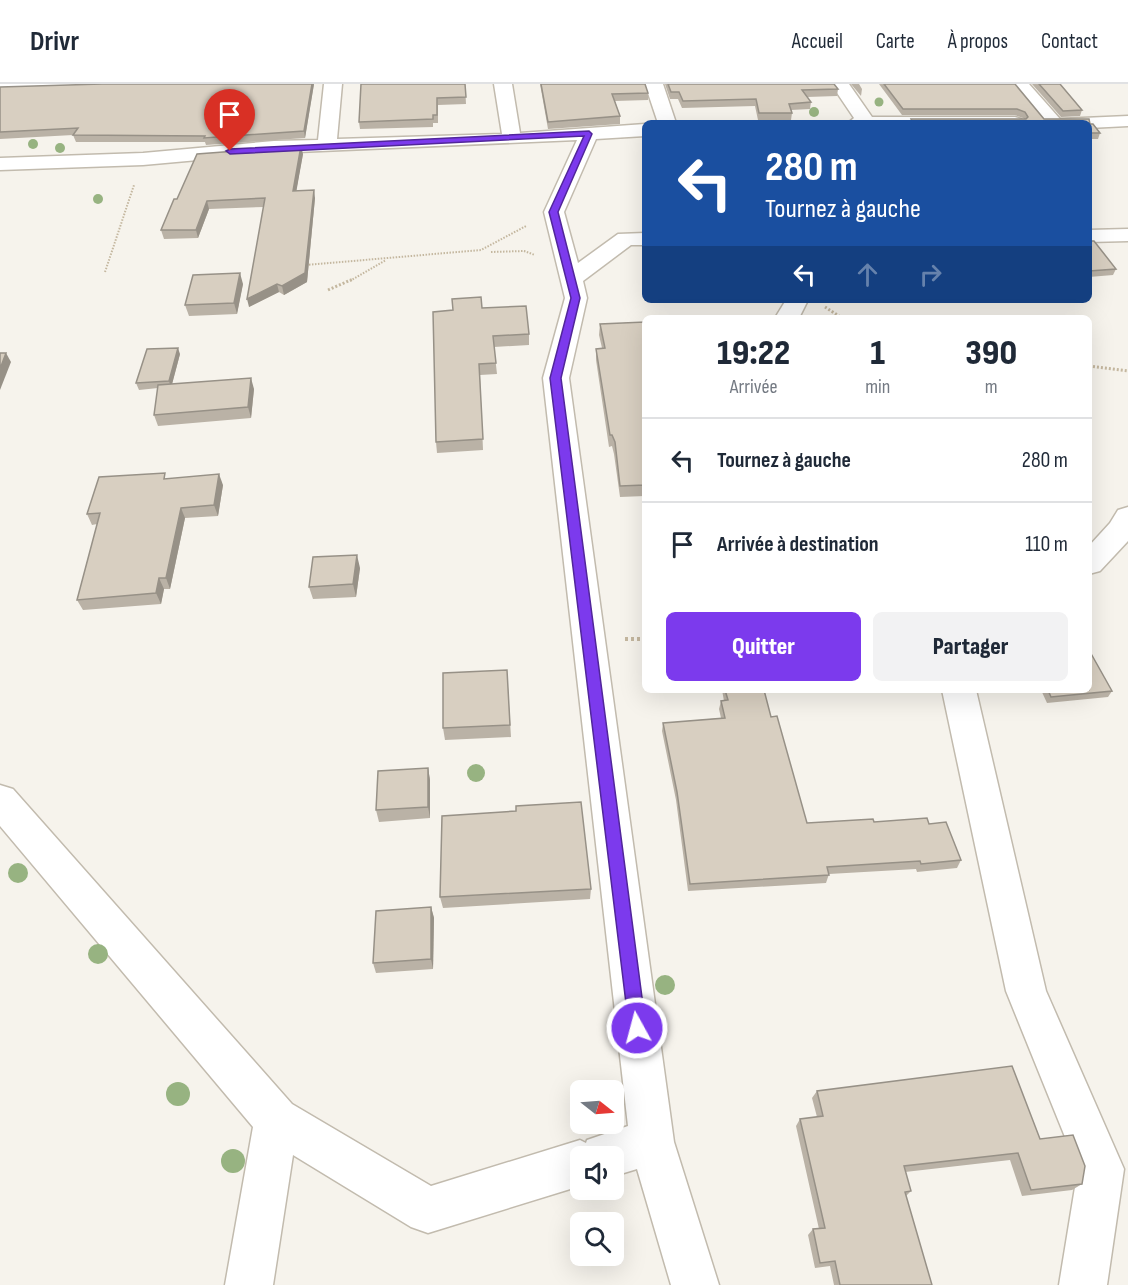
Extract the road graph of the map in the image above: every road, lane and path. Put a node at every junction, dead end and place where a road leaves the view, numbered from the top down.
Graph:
1 (102, 84) edge
2 (333, 84) edge
3 (503, 84) edge
4 (654, 84) edge
5 (840, 84) edge
6 (1020, 84) edge
7 (0, 87) edge
8 (666, 120) edge
9 (865, 120) edge
10 (1051, 120) edge
11 (1128, 121) edge
12 (1092, 122) edge
13 (642, 130) edge
14 (589, 134) junction
15 (512, 139) junction
16 (327, 146) junction
17 (143, 159) junction
18 (0, 164) edge
19 (554, 212) junction
20 (1128, 235) edge
21 (1092, 236) edge
22 (642, 239) edge
23 (491, 252) dead end
24 (389, 258) junction
25 (301, 265) edge
26 (105, 272) dead end
27 (569, 273) junction
28 (328, 290) dead end
29 (1092, 366) edge
30 (1128, 371) edge
31 (1128, 517) edge
32 (1092, 561) edge
33 (960, 693) edge
34 (0, 800) edge
35 (276, 1120) junction
36 (652, 1142) junction
37 (624, 1150) edge
38 (570, 1166) edge
39 (249, 1285) edge
40 (695, 1285) edge
41 (1083, 1285) edge

1 - 7 street
2 - 16 street
3 - 15 street
4 - 8 street
5 - 9 street
6 - 10 street
11 - 12 street
13 - 14 street
14 - 15 street
14 - 19 street
15 - 16 street
16 - 17 street
17 - 18 street
17 - 26 path
19 - 24 path
19 - 27 street
20 - 21 street
22 - 27 street
23 - 27 path
24 - 25 path
24 - 28 path
27 - 36 street
29 - 30 path
31 - 32 street
33 - 41 street
34 - 35 street
35 - 38 street
35 - 39 street
36 - 37 street
36 - 40 street

